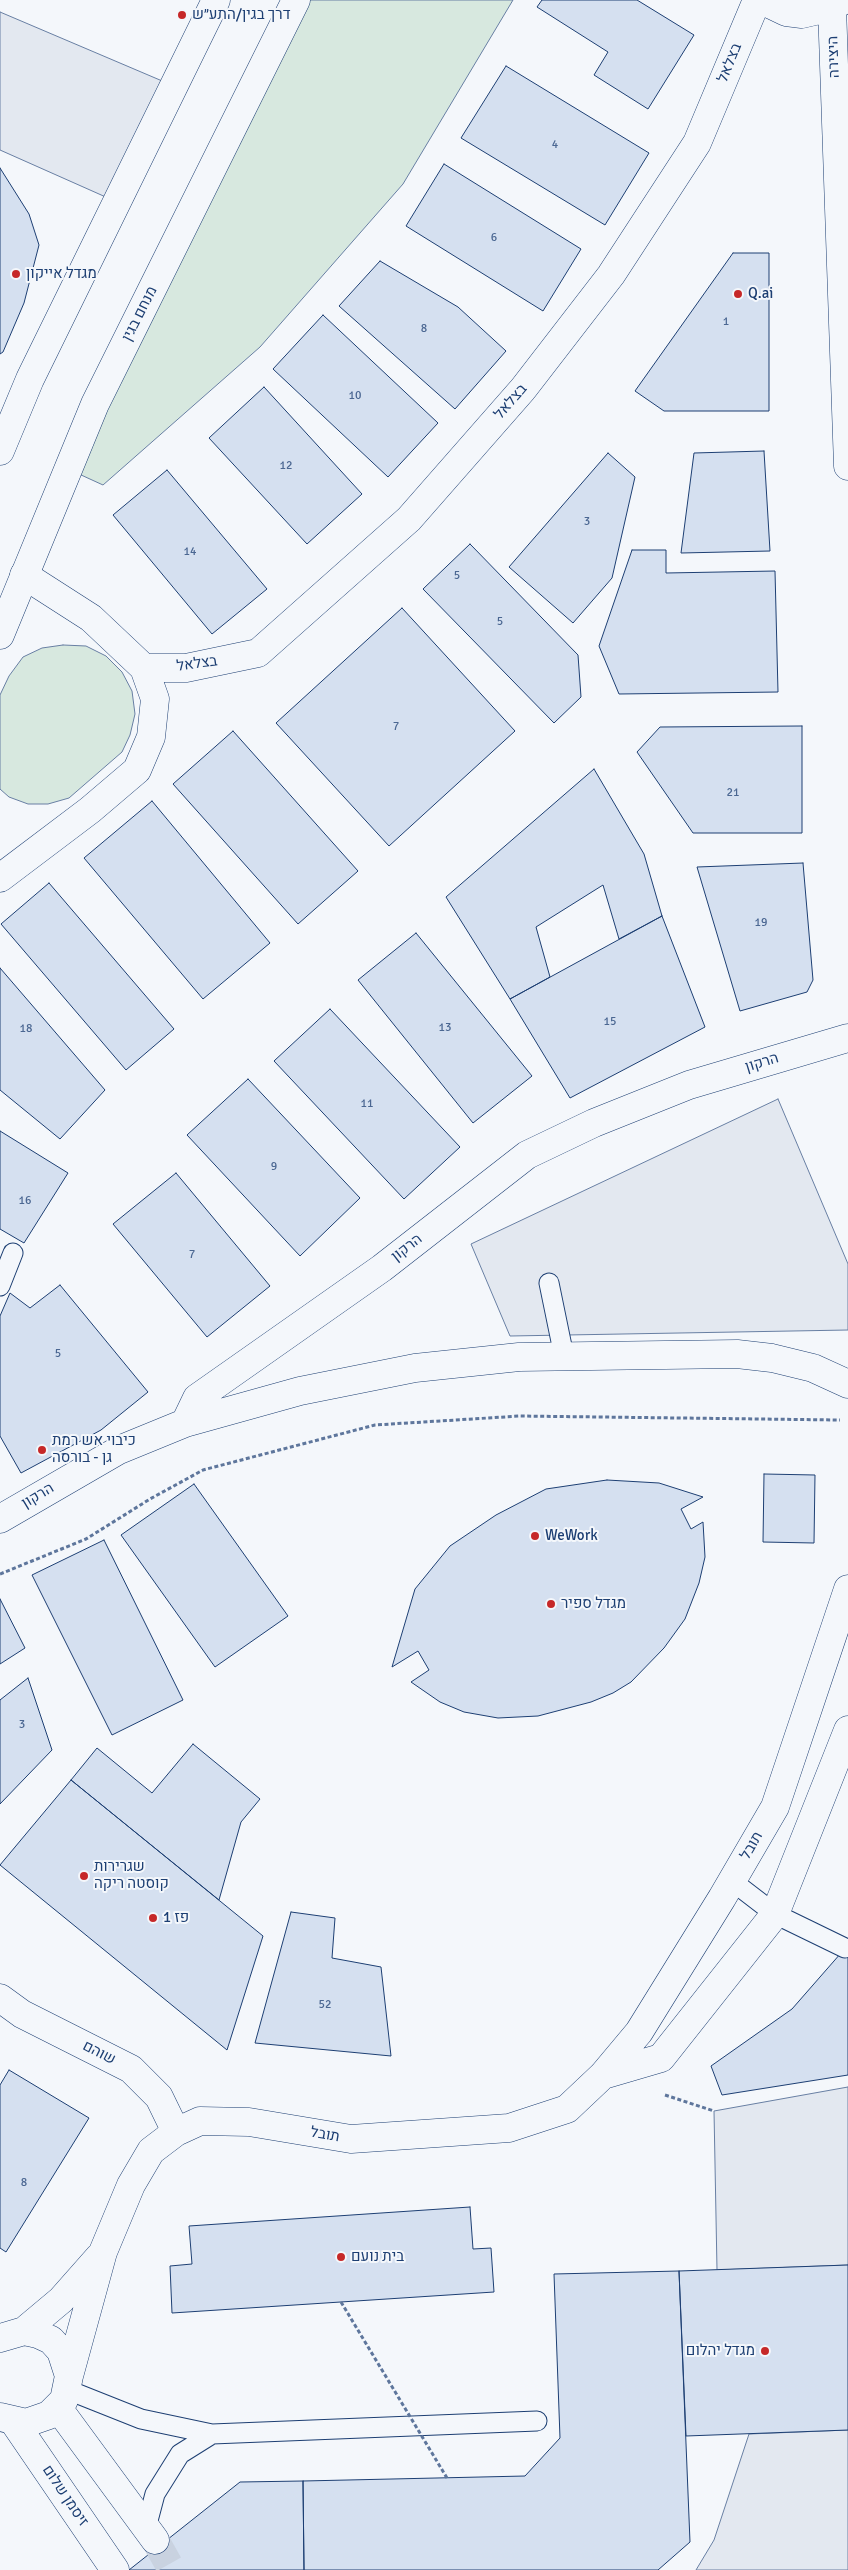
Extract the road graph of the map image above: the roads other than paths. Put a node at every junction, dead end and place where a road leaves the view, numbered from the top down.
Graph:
1 (216, 0) edge
2 (296, 0) edge
3 (757, 0) edge
4 (761, 0) edge
5 (838, 4) edge
6 (0, 451) edge
7 (848, 466) edge
8 (24, 575) junction
9 (0, 635) edge
10 (144, 668) junction
11 (0, 878) edge
12 (848, 1038) edge
13 (13, 1254) dead end
14 (549, 1283) dead end
15 (0, 1286) edge
16 (564, 1356) junction
17 (812, 1368) junction
18 (848, 1368) edge
19 (848, 1384) edge
20 (185, 1423) junction
21 (0, 1519) edge
22 (848, 1590) edge
23 (848, 1730) edge
24 (732, 1881) junction
25 (776, 1914) junction
26 (846, 1948) dead end
27 (0, 1998) edge
28 (603, 2075) junction
29 (176, 2132) junction
30 (103, 2252) junction
31 (8, 2332) edge
32 (65, 2391) junction
33 (7, 2419) edge
34 (537, 2421) dead end
35 (212, 2434) junction
36 (150, 2534) joint
37 (115, 2570) edge

1 - 6 street
2 - 8 street, מנחם בגין
3 - 10 street, בצלאל
4 - 5 street
5 - 7 street, היצירה
8 - 9 street, מנחם בגין
8 - 10 street
10 - 11 street
12 - 20 street, הרקון
13 - 15 lane
14 - 16 lane
16 - 17 street
16 - 20 street
17 - 18 street
17 - 19 street
20 - 21 street, הרקון
22 - 24 street, תובל
23 - 25 street, תובל
24 - 25 lane
24 - 28 street, תובל
25 - 26 lane
25 - 28 street, תובל
27 - 29 street, שוהם
28 - 29 street, תובל
29 - 30 street, תובל
30 - 31 street, תובל
30 - 32 street, תובל
31 - 32 street
32 - 33 street
32 - 35 lane
32 - 36 street
33 - 37 street, זיסמן שלום
34 - 35 lane
35 - 36 lane

